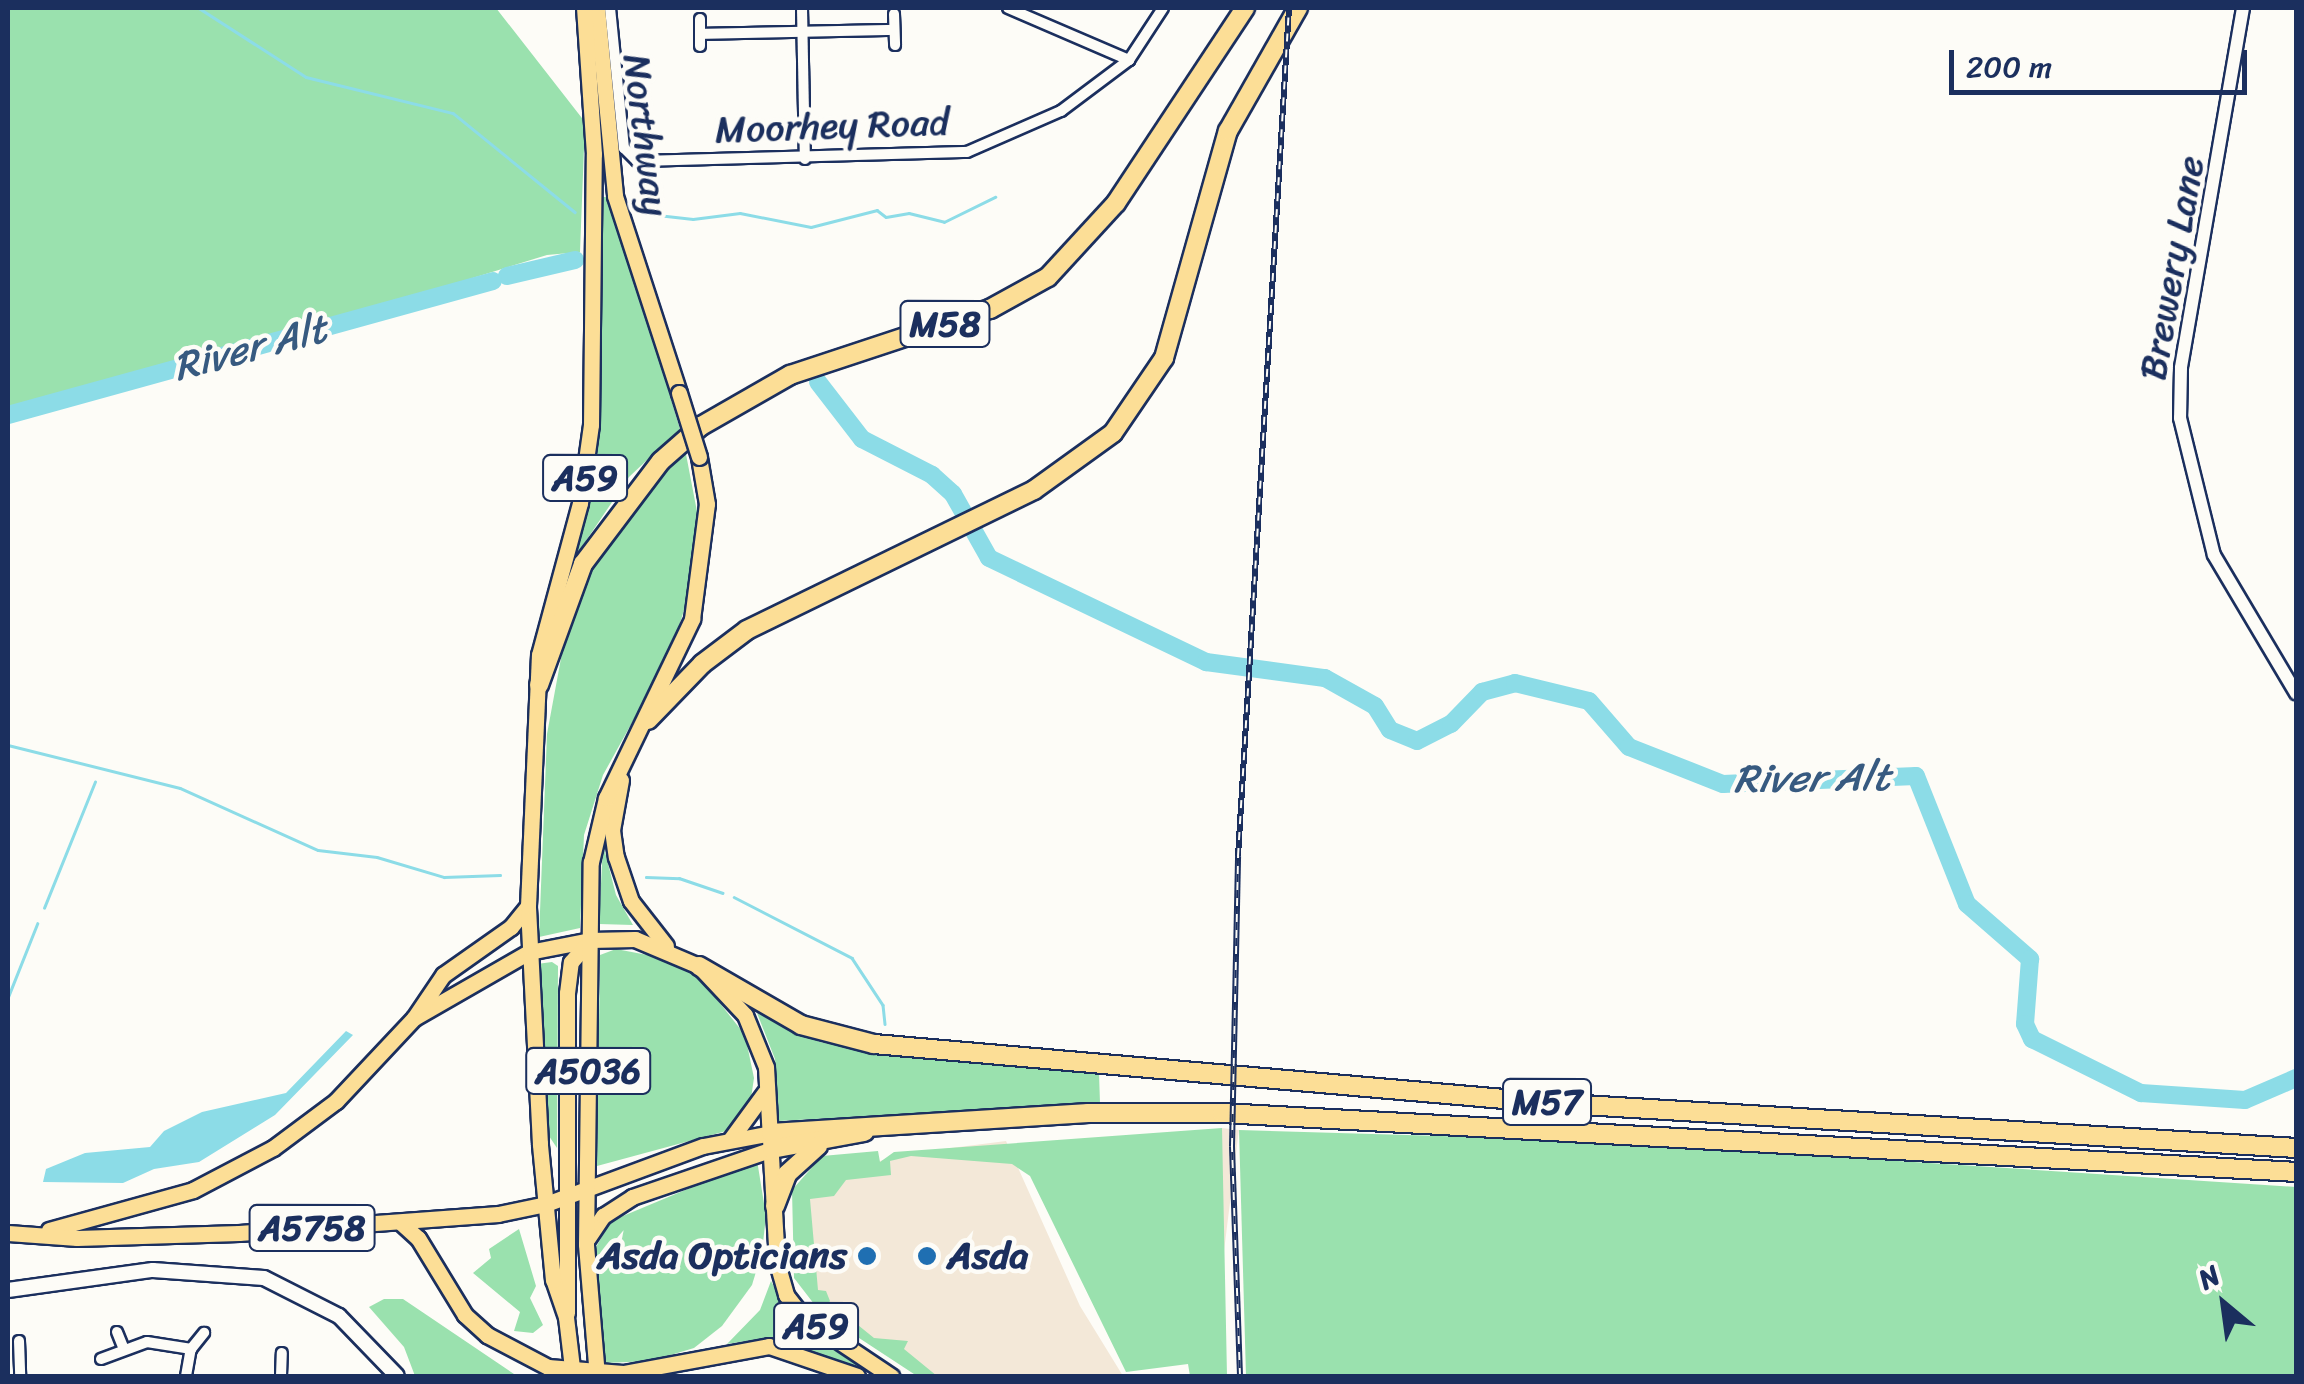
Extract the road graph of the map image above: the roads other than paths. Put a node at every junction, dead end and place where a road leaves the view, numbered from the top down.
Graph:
1 (584, 8) edge
2 (597, 8) edge
3 (610, 8) edge
4 (802, 8) edge
5 (1163, 8) edge
6 (1245, 8) edge
7 (1298, 8) edge
8 (2243, 8) edge
9 (1005, 10) edge
10 (894, 14) dead end
11 (700, 19) dead end
12 (894, 30) junction
13 (802, 31) junction
14 (700, 34) junction
15 (896, 45) dead end
16 (700, 46) dead end
17 (1128, 60) junction
18 (629, 159) joint
19 (805, 159) junction
20 (538, 685) junction
21 (2296, 694) edge
22 (648, 720) junction
23 (624, 767) junction
24 (528, 906) junction
25 (590, 940) junction
26 (671, 950) junction
27 (529, 952) junction
28 (571, 962) junction
29 (699, 966) junction
30 (589, 969) junction
31 (414, 1018) junction
32 (767, 1086) junction
33 (874, 1129) junction
34 (730, 1140) junction
35 (772, 1141) junction
36 (540, 1144) junction
37 (822, 1144) junction
38 (2296, 1148) edge
39 (565, 1168) junction
40 (586, 1172) junction
41 (624, 1172) junction
42 (2296, 1172) edge
43 (586, 1190) junction
44 (564, 1198) junction
45 (546, 1204) junction
46 (775, 1206) junction
47 (400, 1222) junction
48 (8, 1232) edge
49 (40, 1232) junction
50 (586, 1244) junction
51 (8, 1290) edge
52 (566, 1317) junction
53 (117, 1332) dead end
54 (204, 1333) dead end
55 (20, 1341) dead end
56 (122, 1347) junction
57 (192, 1349) junction
58 (522, 1356) junction
59 (101, 1359) dead end
60 (282, 1365) edge
61 (298, 1365) dead end
62 (661, 1372) edge
63 (573, 1374) edge
64 (596, 1375) edge
65 (20, 1376) edge
66 (186, 1376) edge
67 (397, 1376) edge
68 (541, 1376) edge
69 (857, 1376) edge
70 (890, 1376) edge

1 - 20 highway, Northway / A59
2 - 22 highway, Northway / A59, bridge
3 - 18 street, Northway
4 - 13 street
5 - 17 street, Moorhey Road
6 - 20 highway, M58
7 - 22 highway
8 - 21 street, Brewery Lane
9 - 17 street
10 - 12 street
11 - 14 street
12 - 13 street
12 - 15 street
13 - 14 street
13 - 19 street
14 - 16 street
17 - 19 street, Moorhey Road
18 - 19 street, Moorhey Road
20 - 24 highway, A59
22 - 23 highway, A59
23 - 25 highway, A5036
23 - 26 highway, A59
24 - 27 highway, A5036
24 - 31 highway, A5758
25 - 26 highway, A5758
25 - 27 highway, A5758
25 - 28 highway
25 - 30 highway, A5036
26 - 29 highway, A59
27 - 28 highway
27 - 31 highway, A5758
27 - 36 highway, A5036
28 - 30 highway
28 - 39 highway
29 - 32 highway, A59
29 - 38 highway, M57
30 - 40 highway, A5036
31 - 49 highway, A5758
32 - 34 highway
32 - 35 highway, A59
33 - 35 highway, M57
33 - 37 highway, M57
33 - 42 highway, M57
34 - 35 highway
34 - 41 highway, A5758
35 - 37 highway, M57
35 - 46 highway, A59
35 - 50 highway
36 - 39 highway
36 - 45 highway, A5036
37 - 46 highway, M57
39 - 40 highway
39 - 44 highway
40 - 41 highway
40 - 43 highway, A5036
41 - 43 highway, A5758
43 - 44 highway, A5758
43 - 50 highway, A5036
44 - 45 highway, A5758
44 - 52 highway
45 - 47 highway, A5758
45 - 52 highway, A5036
46 - 70 highway, A59
47 - 49 highway, A5758
47 - 58 highway, A5758
48 - 49 highway, A5758
50 - 64 highway, A5036
51 - 67 main road
52 - 63 highway, A5036
53 - 56 street
54 - 57 street
55 - 65 street
56 - 57 street
56 - 59 street
57 - 66 street
58 - 63 highway, A5758
58 - 68 highway, A5758
60 - 61 street
62 - 64 highway, A59
62 - 69 highway, A59
63 - 64 highway

